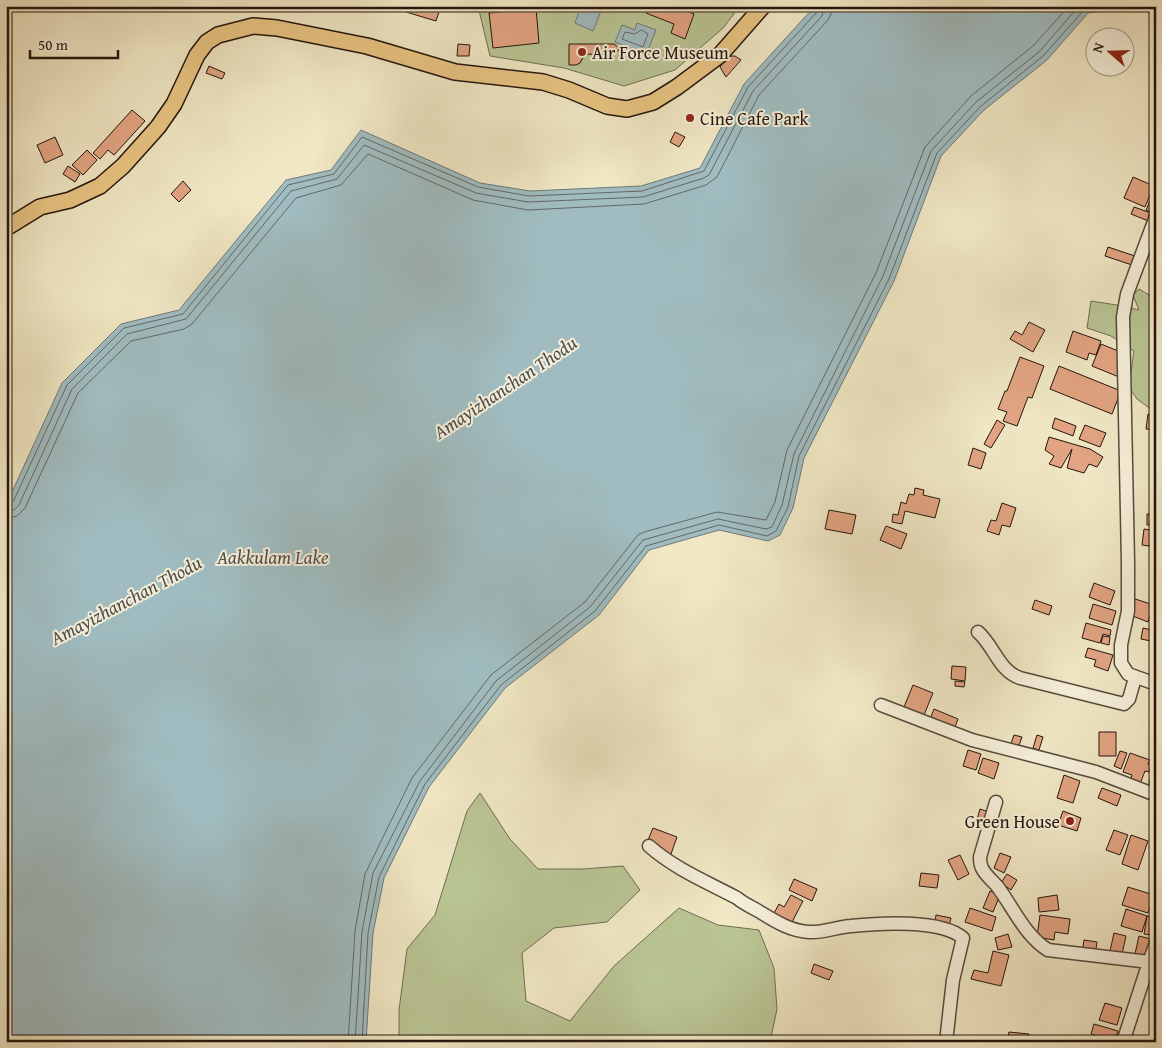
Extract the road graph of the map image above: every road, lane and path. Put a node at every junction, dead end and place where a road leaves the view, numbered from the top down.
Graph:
1 (763, 6) edge
2 (1156, 216) edge
3 (6, 228) edge
4 (978, 632) dead end
5 (1135, 678) junction
6 (1156, 684) edge
7 (881, 705) dead end
8 (1156, 795) edge
9 (996, 802) dead end
10 (649, 846) dead end
11 (1156, 943) edge
12 (1152, 962) edge
13 (946, 1042) edge
14 (1123, 1042) edge

1 - 3 main road
2 - 5 street
4 - 5 street
5 - 6 street
7 - 8 street
9 - 12 street
10 - 13 street
11 - 12 street
12 - 14 street

